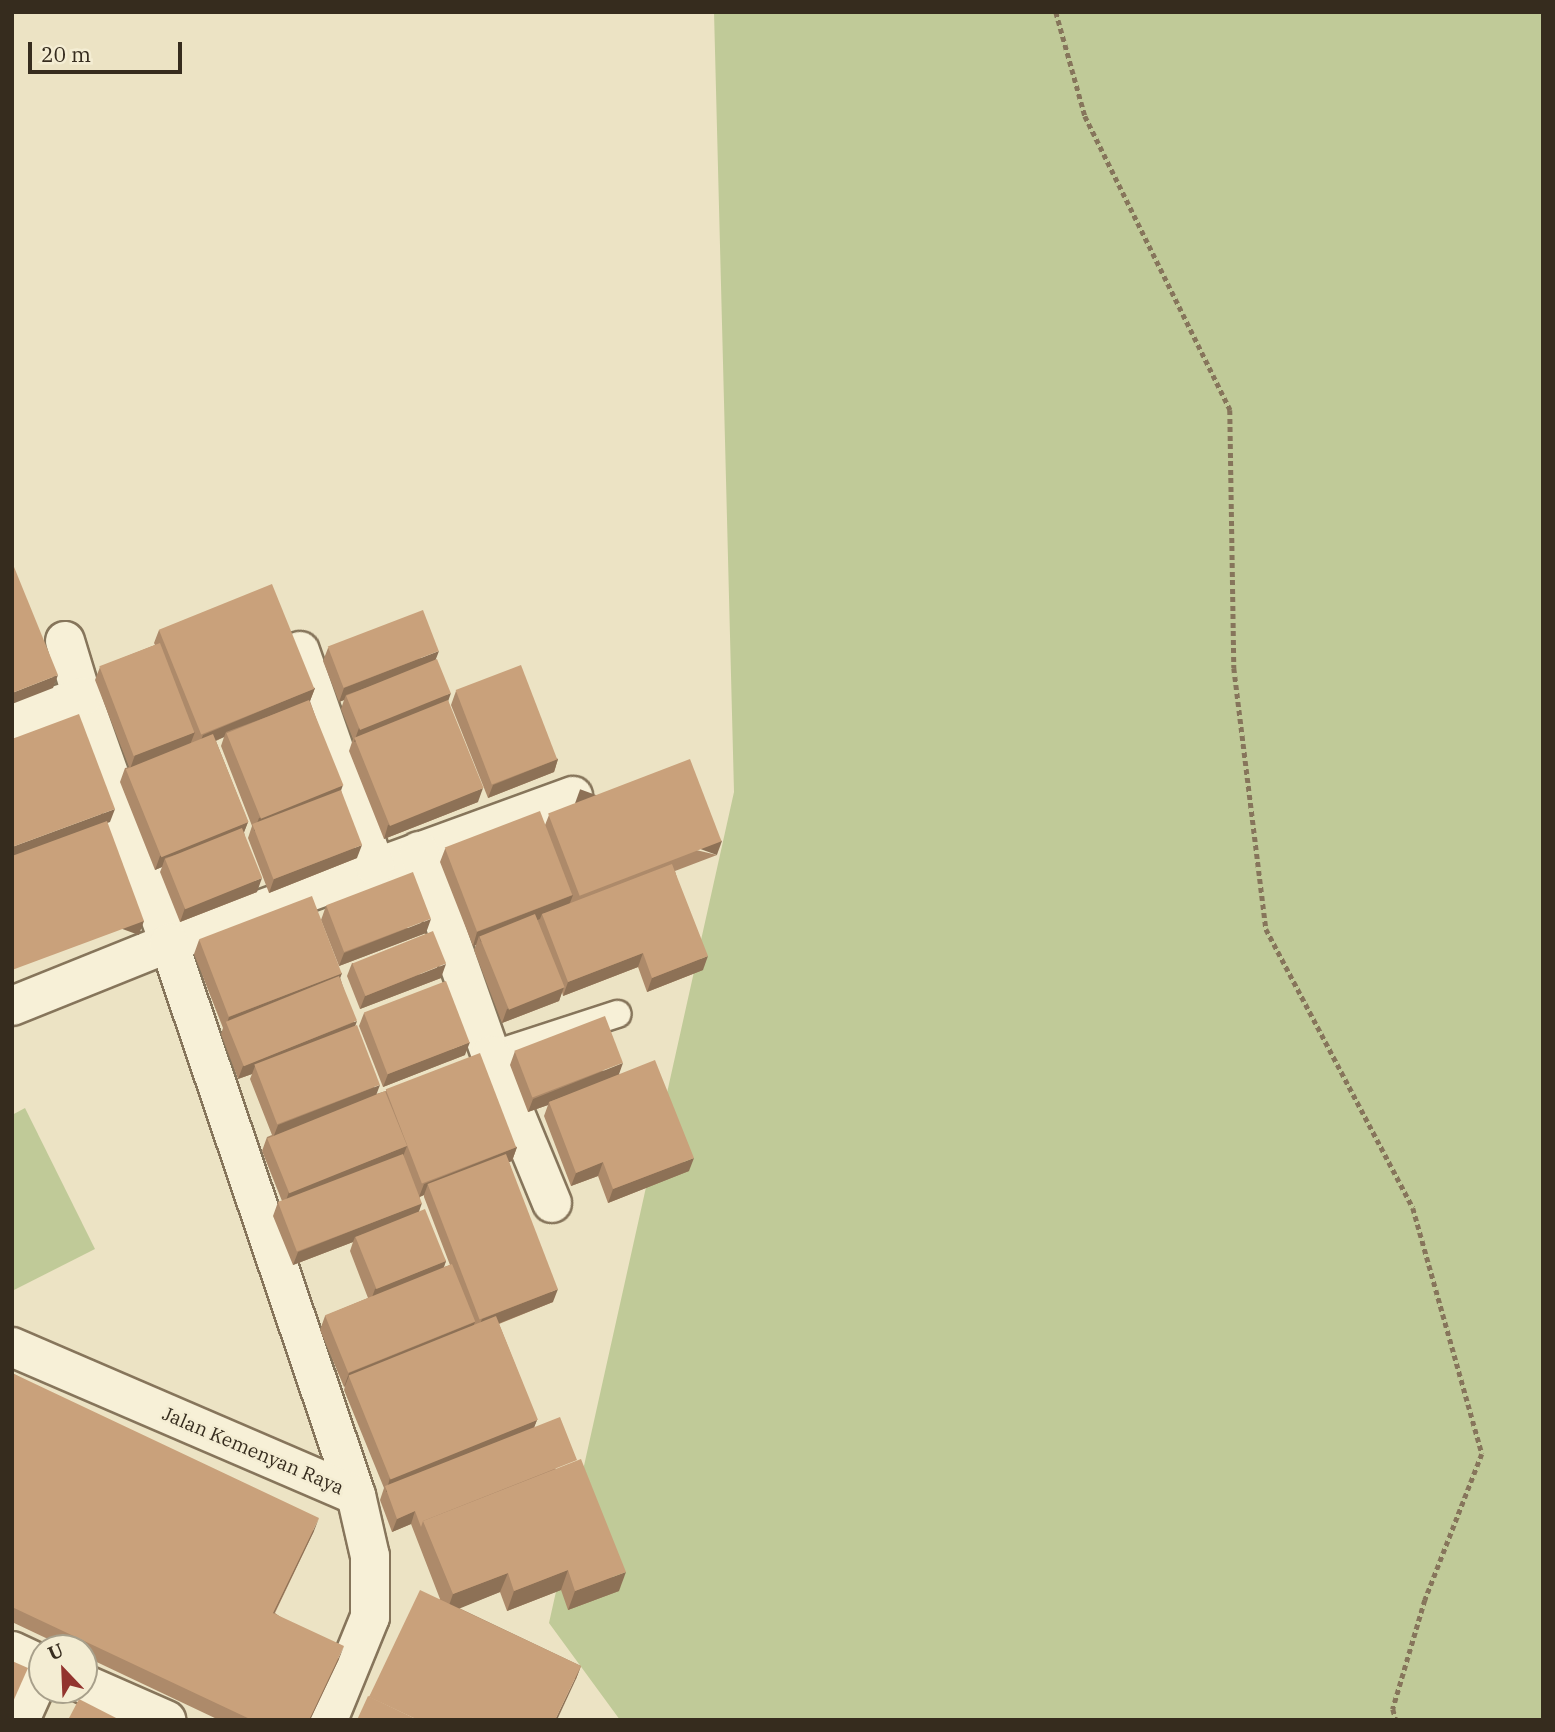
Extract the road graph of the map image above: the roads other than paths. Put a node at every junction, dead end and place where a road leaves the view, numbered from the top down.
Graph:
1 (65, 641) dead end
2 (300, 651) edge
3 (82, 697) junction
4 (12, 720) edge
5 (573, 796) dead end
6 (419, 851) junction
7 (375, 866) junction
8 (169, 943) junction
9 (12, 1006) edge
10 (617, 1014) dead end
11 (491, 1055) junction
12 (552, 1203) dead end
13 (12, 1347) edge
14 (356, 1495) junction
15 (12, 1651) edge
16 (28, 1658) edge
17 (98, 1690) edge
18 (28, 1702) edge
19 (20, 1720) edge
20 (166, 1720) edge
21 (328, 1720) edge

1 - 3 street
2 - 7 street
3 - 4 street
3 - 8 street
5 - 6 street
6 - 7 street
6 - 11 street
7 - 8 street
8 - 9 street
8 - 14 street
10 - 11 lane
11 - 12 street
13 - 14 street, Jalan Kemenyan Raya
14 - 21 street, Jalan Kemenyan Raya
15 - 16 street
17 - 20 street
18 - 19 street

